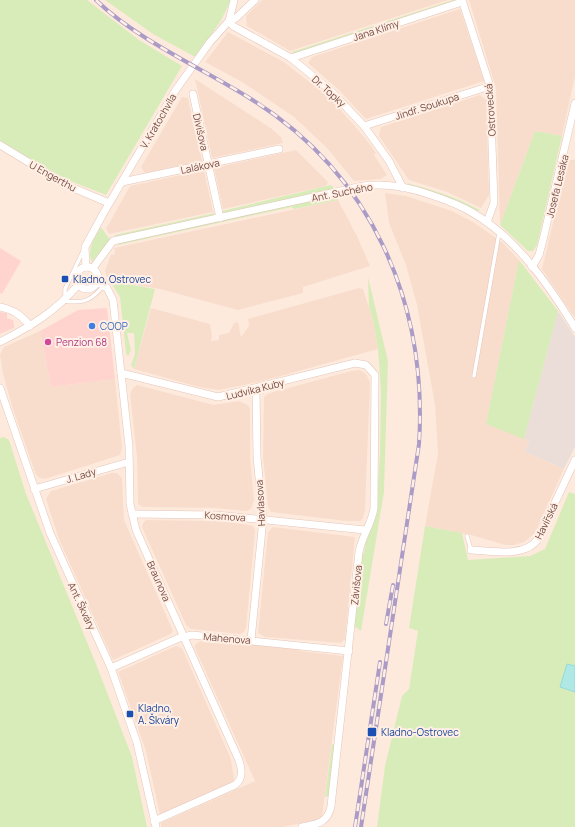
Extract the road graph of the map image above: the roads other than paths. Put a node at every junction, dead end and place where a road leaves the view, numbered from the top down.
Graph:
1 (234, 0) edge
2 (255, 0) edge
3 (462, 1) edge
4 (229, 21) junction
5 (291, 58) junction
6 (490, 86) junction
7 (193, 94) dead end
8 (575, 103) edge
9 (364, 126) junction
10 (0, 145) edge
11 (279, 149) dead end
12 (209, 164) junction
13 (122, 182) junction
14 (404, 188) junction
15 (109, 203) junction
16 (220, 218) junction
17 (487, 222) junction
18 (499, 232) junction
19 (85, 247) junction
20 (532, 267) junction
21 (89, 268) junction
22 (101, 284) junction
23 (78, 285) junction
24 (65, 301) junction
25 (0, 307) edge
26 (30, 326) junction
27 (575, 328) edge
28 (0, 342) edge
29 (366, 365) joint
30 (121, 373) junction
31 (474, 376) dead end
32 (0, 388) edge
33 (256, 389) junction
34 (575, 460) edge
35 (129, 462) junction
36 (34, 489) junction
37 (132, 514) junction
38 (263, 519) junction
39 (365, 530) junction
40 (467, 536) dead end
41 (471, 550) joint
42 (184, 637) junction
43 (250, 640) junction
44 (349, 651) junction
45 (111, 668) junction
46 (155, 824) edge
47 (302, 827) edge

1 - 4 street, V. Kratochvíla
2 - 4 street
3 - 5 street, Jana Klímy
3 - 6 street, Ostrovecká
4 - 5 street, Dr. Topky
4 - 13 street, V. Kratochvíla
5 - 9 street, Dr. Topky
6 - 9 street, Jindř. Soukupa
6 - 17 street, Ostrovecká
7 - 12 street, Divišova
8 - 20 street, Josefa Lesáka
9 - 14 street, Dr. Topky
10 - 15 street, U Engerthu
11 - 12 street, Lalákova
12 - 13 street, Lalákova
12 - 16 street, Divišova
13 - 15 street, V. Kratochvíla
14 - 16 street, Ant. Suchého
14 - 17 street, Ant. Suchého
15 - 19 street, V. Kratochvíla
16 - 21 street, Ant. Suchého
17 - 18 street, Ant. Suchého
18 - 20 street, Ant. Suchého
18 - 31 lane
19 - 21 street
19 - 24 lane, V. Kratochvíla
20 - 27 street, Ant. Suchého
21 - 22 street
21 - 23 street, Ant. Suchého
22 - 23 street
22 - 24 lane
22 - 30 street, Braunova
23 - 24 street, Ant. Suchého
24 - 26 street, Ant. Suchého
25 - 26 street
26 - 28 street
29 - 33 street, Ludvíka Kuby
29 - 39 street, Závišova
30 - 33 street, Ludvíka Kuby
30 - 35 street, Braunova
32 - 36 street, Ant. Škváry
33 - 38 street, Havlasova
34 - 41 street, Havířská
35 - 36 street, J. Lady
35 - 37 street, Braunova
36 - 45 street, Ant. Škváry
37 - 38 street, Kosmova
37 - 42 street, Braunova
38 - 39 street, Kosmova
38 - 43 street, Havlasova
39 - 44 street, Závišova
40 - 41 lane
42 - 43 street, Mahenova
42 - 45 street, Mahenova
42 - 46 street, Braunova
43 - 44 street, Mahenova
44 - 47 street, Závišova
45 - 46 street, Ant. Škváry

